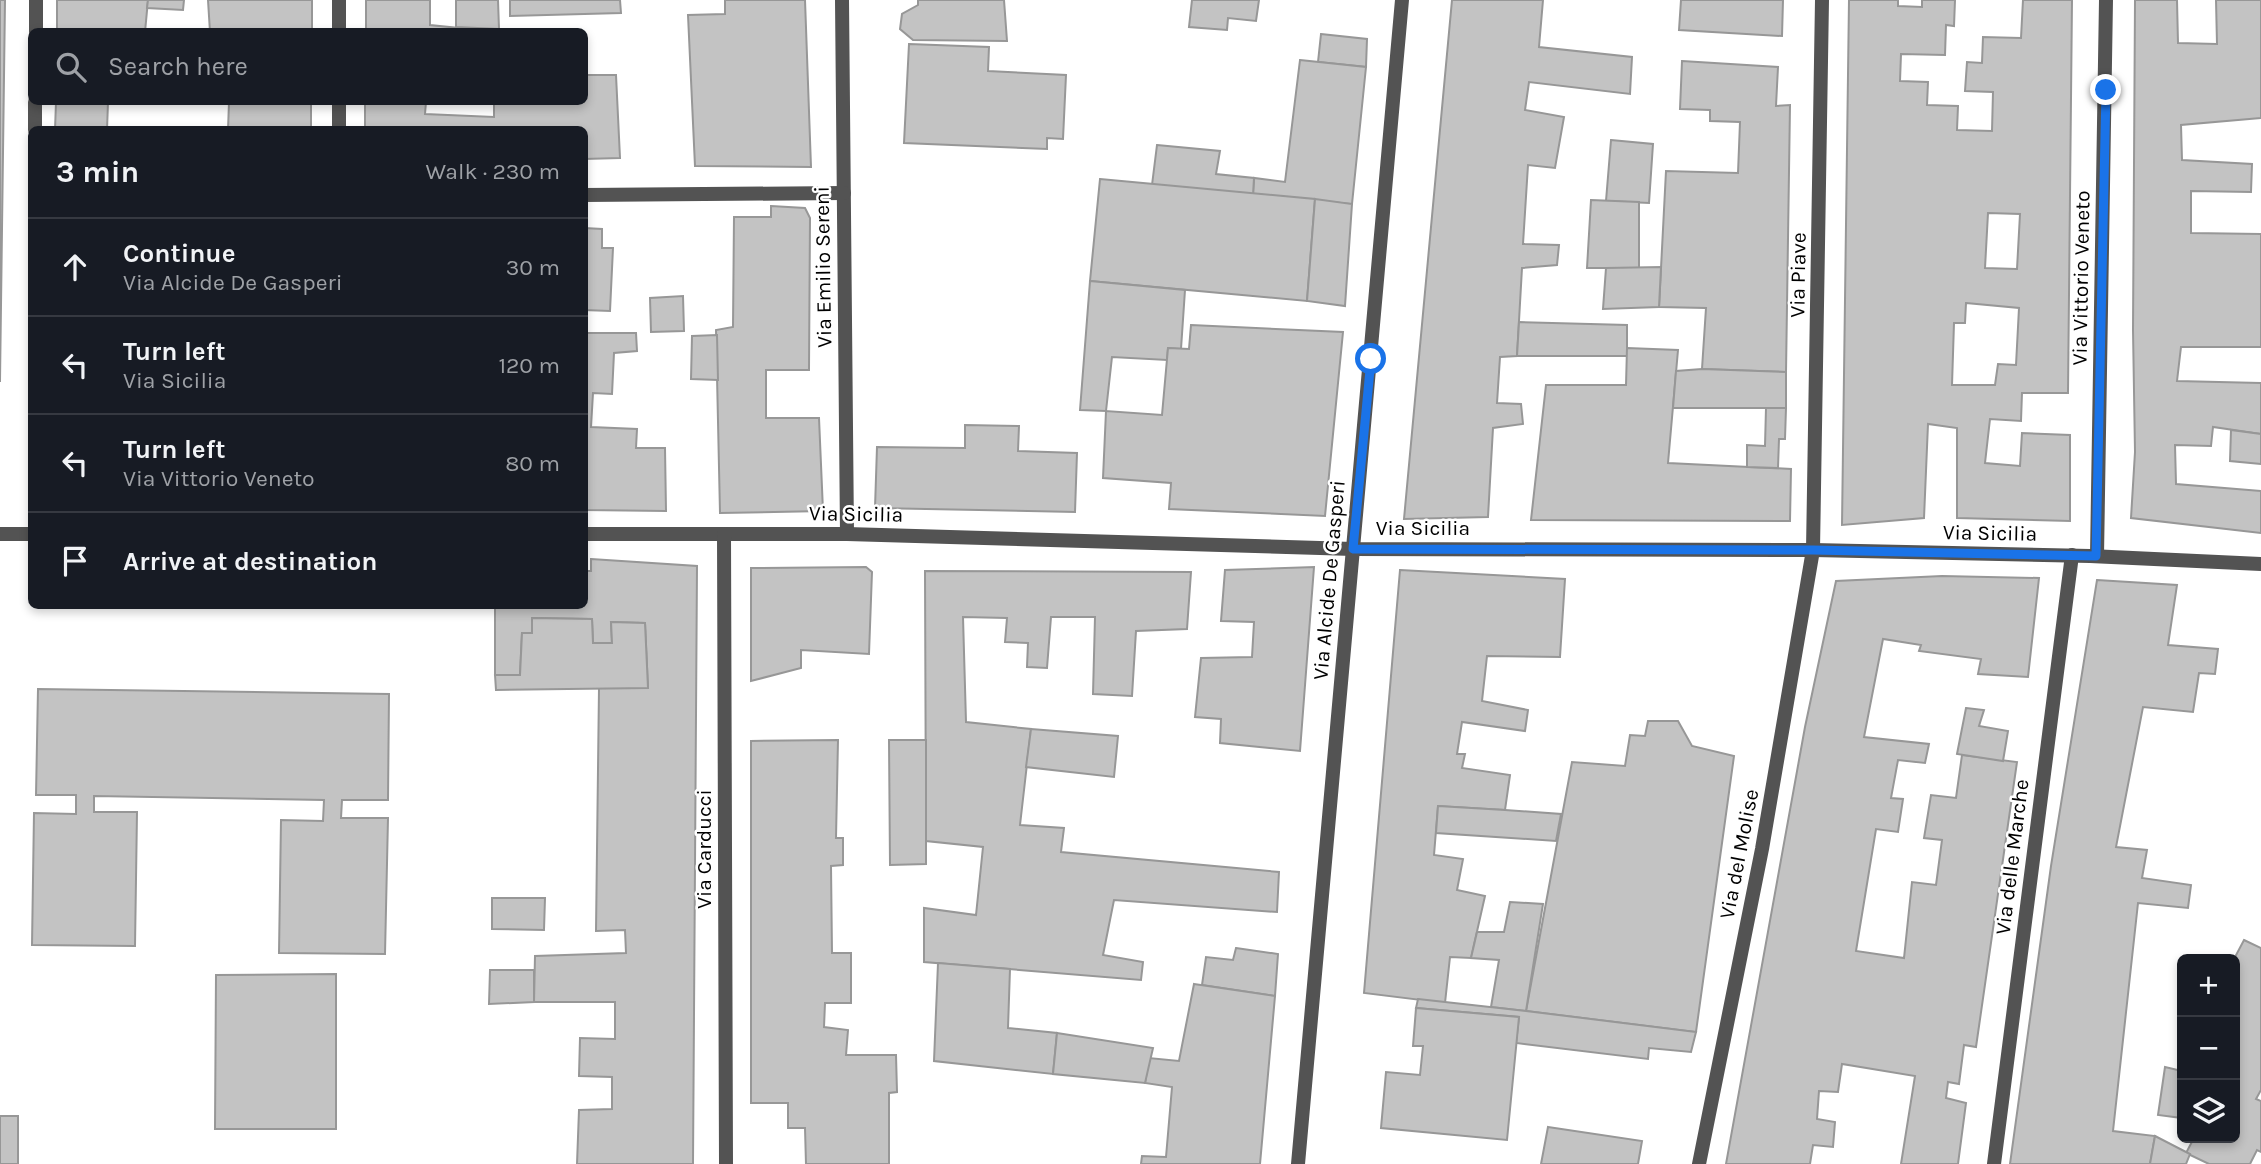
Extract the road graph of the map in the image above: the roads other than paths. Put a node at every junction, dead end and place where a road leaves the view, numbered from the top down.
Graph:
1 (36, 0) edge
2 (340, 0) edge
3 (842, 0) edge
4 (1402, 0) edge
5 (1822, 0) edge
6 (2106, 0) edge
7 (36, 28) edge
8 (339, 28) edge
9 (36, 105) edge
10 (338, 105) edge
11 (35, 126) edge
12 (339, 126) edge
13 (844, 193) junction
14 (588, 195) edge
15 (0, 534) edge
16 (28, 534) edge
17 (588, 534) edge
18 (723, 534) junction
19 (847, 534) junction
20 (1353, 549) junction
21 (1813, 550) junction
22 (2072, 555) junction
23 (2096, 556) junction
24 (2261, 564) edge
25 (726, 1164) edge
26 (1298, 1164) edge
27 (1699, 1164) edge
28 (1994, 1164) edge

1 - 7 street
2 - 8 street
3 - 13 street, Via Emilio Sereni
4 - 20 street, Via Alcide De Gasperi
5 - 21 street, Via Piave
6 - 23 street, Via Vittorio Veneto
9 - 11 street
10 - 12 street
13 - 14 street
13 - 19 street, Via Emilio Sereni
15 - 16 street
17 - 18 street, Via Sicilia
18 - 19 street, Via Sicilia
18 - 25 street, Via Carducci
19 - 20 street, Via Sicilia
20 - 21 street, Via Sicilia
20 - 26 street, Via Alcide De Gasperi
21 - 22 street, Via Sicilia
21 - 27 street, Via del Molise
22 - 23 street, Via Sicilia
22 - 28 street, Via delle Marche
23 - 24 street, Via Sicilia

